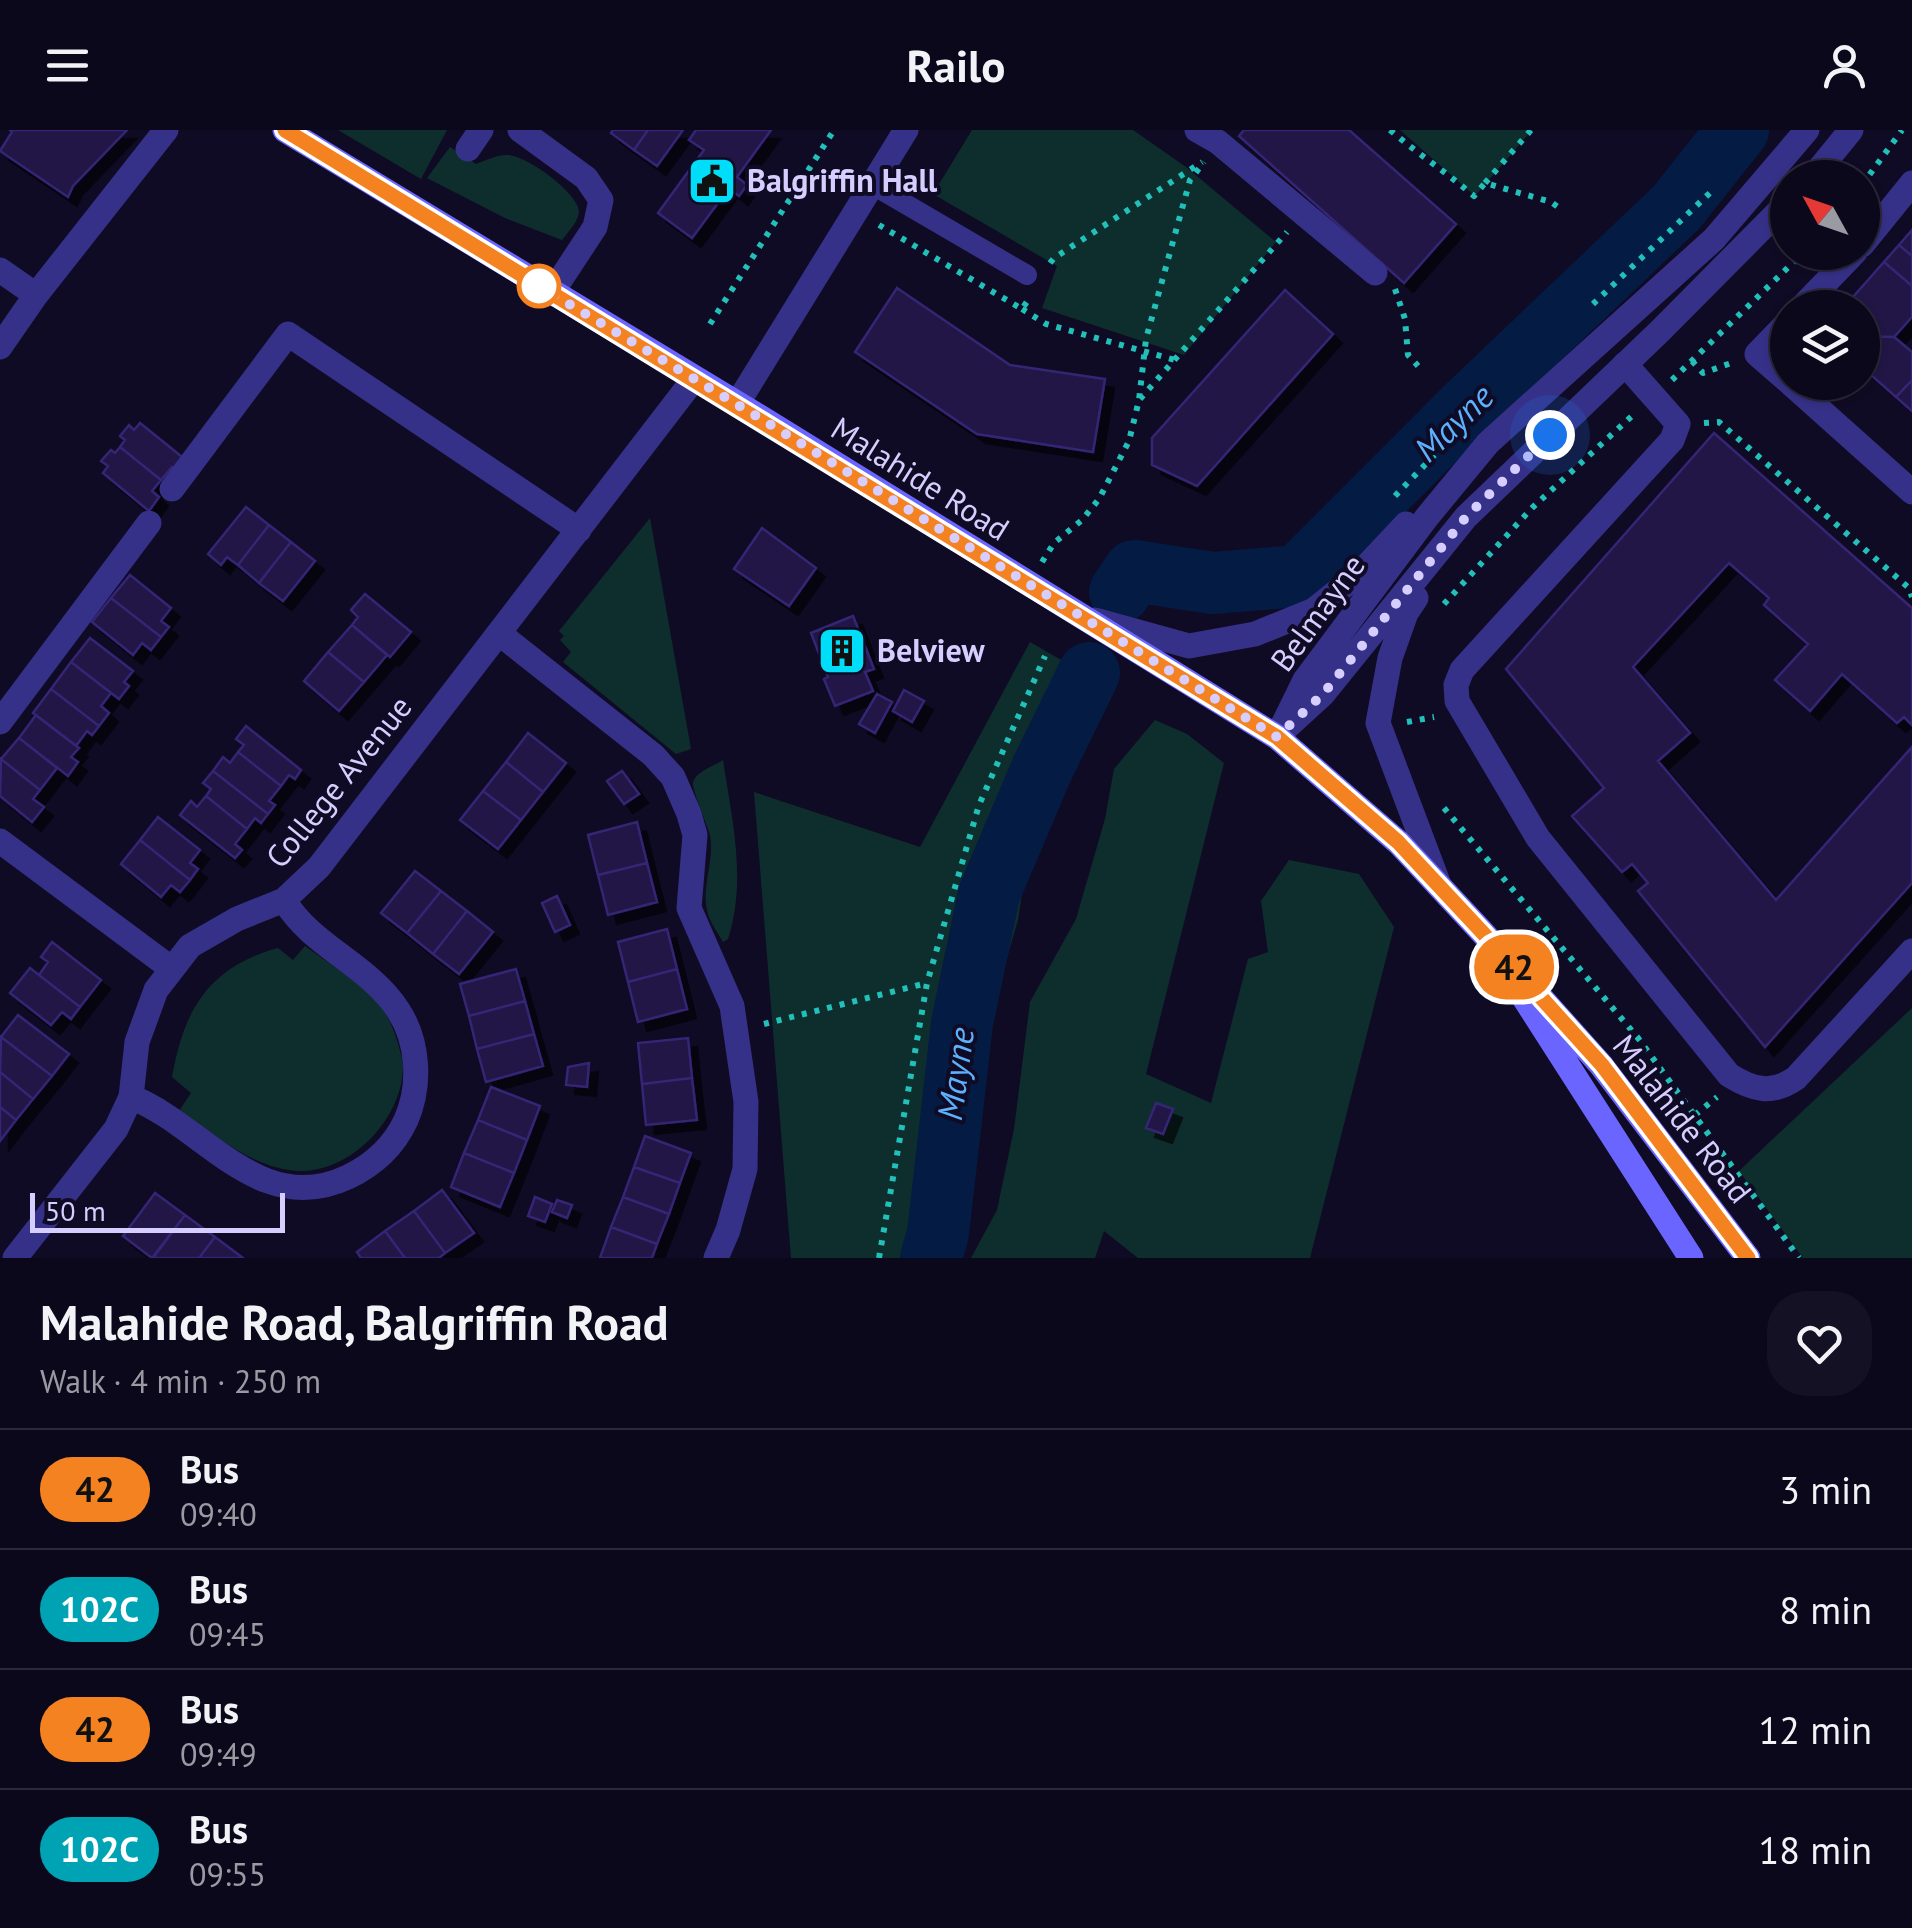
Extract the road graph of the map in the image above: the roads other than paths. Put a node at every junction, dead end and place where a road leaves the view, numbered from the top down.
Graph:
1 (166, 130) edge
2 (285, 130) edge
3 (520, 130) edge
4 (906, 130) edge
5 (1806, 130) edge
6 (1851, 130) edge
7 (1207, 144) edge
8 (1827, 160) edge
9 (1912, 182) edge
10 (873, 185) junction
11 (1770, 220) edge
12 (1880, 222) edge
13 (0, 270) edge
14 (1838, 270) edge
15 (1375, 273) road end
16 (1034, 281) road end
17 (1819, 290) edge
18 (551, 294) junction
19 (36, 295) junction
20 (1770, 341) edge
21 (0, 347) edge
22 (1625, 364) junction
23 (1770, 366) edge
24 (694, 379) junction
25 (1808, 400) edge
26 (738, 404) junction
27 (1488, 443) junction
28 (172, 489) dead end
29 (1912, 492) edge
30 (1466, 517) junction
31 (149, 523) dead end
32 (578, 530) junction
33 (1080, 616) junction
34 (500, 634) junction
35 (0, 722) edge
36 (1277, 737) junction
37 (0, 842) edge
38 (1440, 887) junction
39 (284, 900) junction
40 (1482, 932) junction
41 (1912, 950) edge
42 (172, 969) junction
43 (131, 1097) junction
44 (16, 1258) edge
45 (716, 1258) edge
46 (1690, 1258) edge
47 (1748, 1258) edge

1 - 19 street
2 - 18 main road, Malahide Road
3 - 18 street
4 - 10 street
5 - 27 street, Belmayne
6 - 8 street
7 - 15 street
9 - 12 street
10 - 16 lane
10 - 26 street
11 - 22 street, Belmayne
13 - 19 street
14 - 17 street
18 - 24 main road, Malahide Road
19 - 21 street
20 - 23 street
22 - 30 street, Belmayne
22 - 41 street
24 - 26 main road, Malahide Road
24 - 32 street, College Avenue
25 - 29 street
26 - 33 main road, Malahide Road
27 - 33 street
27 - 36 street, Belmayne
28 - 32 street
30 - 36 street, Belmayne
30 - 38 street
31 - 35 street
32 - 34 street, College Avenue
33 - 36 main road, Malahide Road
34 - 39 street, College Avenue
34 - 45 street
36 - 38 main road, Malahide Road
37 - 42 street
38 - 40 main road, Malahide Road
39 - 42 street, College Avenue
39 - 43 street
40 - 46 main road, Malahide Road
40 - 47 main road, Malahide Road
42 - 43 street, College Avenue
43 - 44 street, College Avenue

